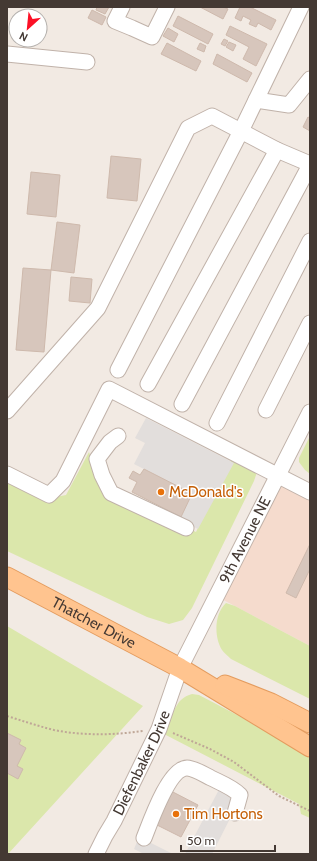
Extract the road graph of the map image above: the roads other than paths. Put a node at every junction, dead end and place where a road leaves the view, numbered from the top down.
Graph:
1 (122, 7) edge
2 (167, 7) edge
3 (301, 7) edge
4 (7, 54) edge
5 (87, 62) dead end
6 (310, 79) edge
7 (256, 100) junction
8 (241, 131) junction
9 (277, 150) junction
10 (310, 165) edge
11 (310, 241) edge
12 (310, 323) edge
13 (118, 370) dead end
14 (148, 384) dead end
15 (182, 404) dead end
16 (266, 410) dead end
17 (7, 411) edge
18 (310, 412) edge
19 (217, 423) dead end
20 (114, 439) dead end
21 (7, 474) edge
22 (277, 476) junction
23 (310, 492) edge
24 (186, 528) dead end
25 (7, 577) edge
26 (180, 668) junction
27 (310, 723) edge
28 (310, 747) edge
29 (235, 813) dead end
30 (144, 838) dead end
31 (96, 854) edge

1 - 2 street
3 - 7 street
4 - 5 street
6 - 7 street
7 - 8 street
8 - 9 street
8 - 13 street
8 - 17 street
9 - 10 street
9 - 14 street
10 - 15 street
11 - 19 street
12 - 16 street
18 - 22 street, 9th Avenue NE
20 - 24 street
21 - 22 street
22 - 23 street
22 - 26 street, 9th Avenue NE
25 - 26 main road, Thatcher Drive
26 - 27 main road, Thatcher Drive
26 - 28 main road, Thatcher Drive
26 - 31 street, Diefenbaker Drive
29 - 30 street

